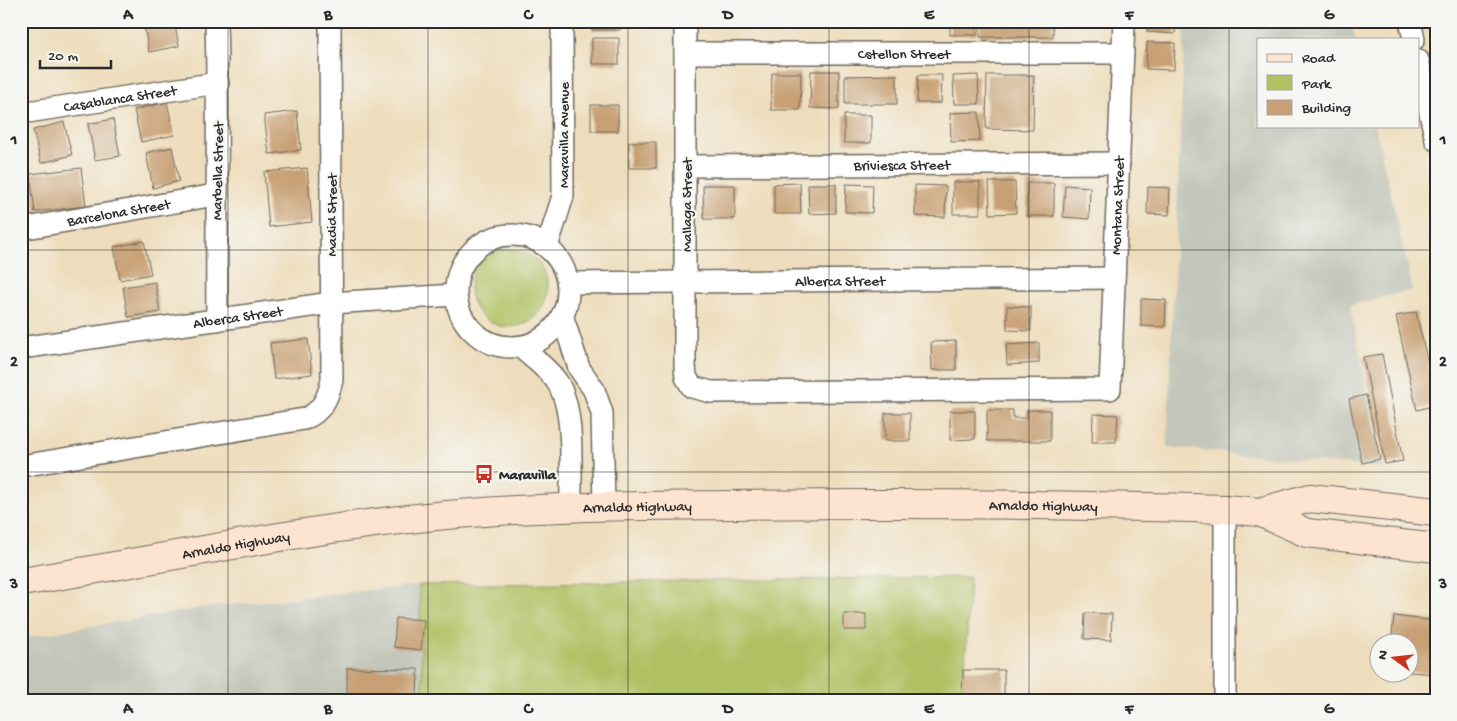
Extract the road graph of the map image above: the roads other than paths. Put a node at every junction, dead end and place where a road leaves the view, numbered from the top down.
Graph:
1 (216, 21) edge
2 (330, 21) edge
3 (562, 21) edge
4 (685, 21) edge
5 (1124, 21) edge
6 (1410, 21) edge
7 (1414, 38) edge
8 (685, 52) junction
9 (1123, 53) junction
10 (1420, 69) edge
11 (218, 84) junction
12 (21, 113) edge
13 (1436, 140) edge
14 (1118, 163) junction
15 (686, 166) junction
16 (216, 195) junction
17 (21, 229) edge
18 (547, 247) junction
19 (1114, 278) junction
20 (686, 282) junction
21 (568, 283) junction
22 (455, 295) junction
23 (331, 303) junction
24 (562, 315) junction
25 (217, 320) junction
26 (521, 347) junction
27 (21, 348) edge
28 (692, 387) joint
29 (21, 466) edge
30 (604, 507) junction
31 (571, 508) junction
32 (1225, 509) junction
33 (1259, 512) junction
34 (1436, 512) edge
35 (1436, 548) edge
36 (21, 582) edge
37 (1225, 700) edge

1 - 11 street, Marbella Street
2 - 23 street, Madid Street
3 - 18 street, Maravilla Avenue
4 - 8 street, Mallaga Street
5 - 9 street, Montana Street
6 - 7 street
8 - 9 street, Cstellon Street
8 - 15 street, Mallaga Street
9 - 14 street, Montana Street
10 - 13 street
11 - 12 street, Casablanca Street
11 - 16 street, Marbella Street
14 - 15 street, Briviesca Street
14 - 19 street, Montana Street
15 - 20 street, Mallaga Street
16 - 17 street, Barcelona Street
16 - 25 street, Marbella Street
18 - 21 street
18 - 22 street
19 - 20 street, Alberca Street
19 - 28 street, Montana Street
20 - 21 street, Alberca Street
20 - 28 street, Mallaga Street
21 - 24 street
22 - 23 street, Alberca Street
22 - 26 street
23 - 25 street, Alberca Street
23 - 29 street, Madid Street
24 - 26 street
24 - 30 street
25 - 27 street, Alberca Street
26 - 31 street
30 - 31 main road, Arnaldo Highway
30 - 32 main road, Arnaldo Highway
31 - 36 main road, Arnaldo Highway
32 - 33 main road, Arnaldo Highway
32 - 37 street
33 - 34 main road, Arnaldo Highway
33 - 35 main road, Arnaldo Highway

